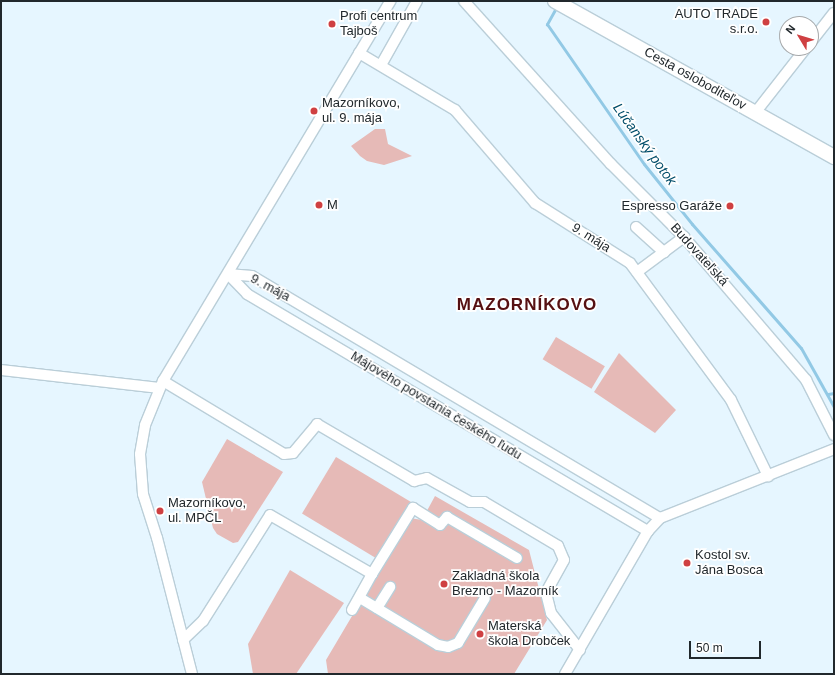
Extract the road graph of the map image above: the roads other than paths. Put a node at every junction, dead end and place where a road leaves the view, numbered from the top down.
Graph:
1 (390, 1) edge
2 (417, 1) edge
3 (464, 1) edge
4 (556, 1) edge
5 (834, 13) edge
6 (819, 32) edge
7 (359, 53) junction
8 (800, 56) edge
9 (381, 65) junction
10 (755, 113) junction
11 (834, 156) edge
12 (636, 227) dead end
13 (684, 237) junction
14 (664, 252) junction
15 (636, 272) junction
16 (228, 274) junction
17 (1, 370) edge
18 (161, 385) junction
19 (834, 435) edge
20 (834, 449) edge
21 (768, 476) junction
22 (660, 518) junction
23 (648, 531) junction
24 (517, 558) dead end
25 (372, 574) junction
26 (390, 587) dead end
27 (360, 598) junction
28 (485, 598) dead end
29 (377, 608) junction
30 (352, 610) dead end
31 (183, 640) junction
32 (580, 650) junction
33 (192, 674) edge
34 (565, 674) edge

1 - 7 street
2 - 9 street
3 - 13 street, Budovateľská
4 - 10 main road, Cesta osloboditeľov
5 - 6 street
7 - 9 street, 9. mája
7 - 16 street
8 - 10 street
9 - 15 street, 9. mája
10 - 11 main road, Cesta osloboditeľov
12 - 14 street
13 - 14 street
13 - 19 street, Budovateľská
14 - 15 street
15 - 21 street, 9. mája
16 - 18 street
16 - 22 street, 9. mája
16 - 23 street, Májového povstania českého ľudu
17 - 18 street
18 - 31 street
18 - 32 street
20 - 21 street
21 - 22 street
22 - 23 street
23 - 32 street
24 - 25 street
25 - 27 street
25 - 31 street
26 - 29 street
27 - 29 street
27 - 30 street
28 - 29 street
31 - 33 street
32 - 34 street

